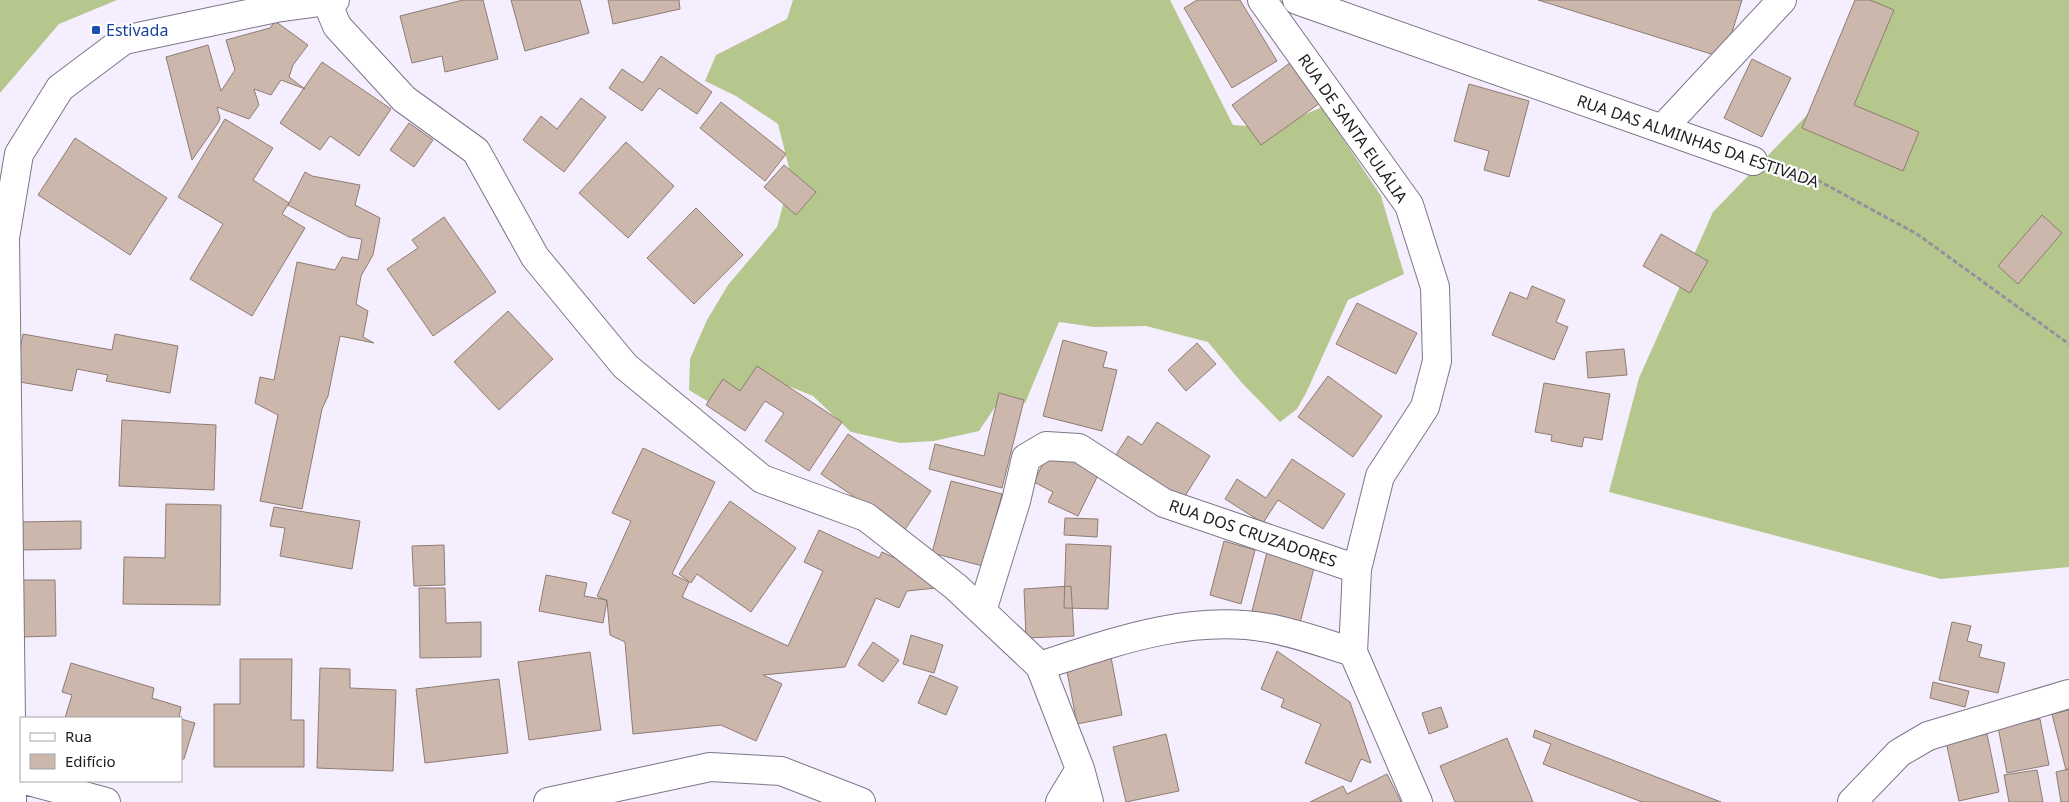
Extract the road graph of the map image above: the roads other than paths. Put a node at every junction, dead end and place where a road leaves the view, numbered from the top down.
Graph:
1 (1262, 0) edge
2 (1297, 0) edge
3 (1782, 0) edge
4 (317, 2) edge
5 (1662, 129) junction
6 (1753, 161) road end
7 (1357, 569) junction
8 (982, 611) junction
9 (1353, 652) junction
10 (1040, 666) junction
11 (2069, 694) edge
12 (1080, 769) junction
13 (18, 784) edge
14 (106, 802) edge
15 (548, 802) edge
16 (861, 802) edge
17 (1060, 802) edge
18 (1089, 802) edge
19 (1418, 802) edge
20 (1852, 802) edge

1 - 7 street, RUA DE SANTA EULÁLIA
2 - 5 street, RUA DAS ALMINHAS DA ESTIVADA
3 - 5 street
4 - 8 street
4 - 13 street
5 - 6 street, RUA DAS ALMINHAS DA ESTIVADA
7 - 8 street, RUA DOS CRUZADORES
7 - 9 street, RUA DE SANTA EULÁLIA
8 - 10 street
9 - 10 street
9 - 19 street, RUA DE SANTA EULÁLIA
10 - 12 street
11 - 20 street
12 - 17 street
12 - 18 street
13 - 14 street
15 - 16 street

